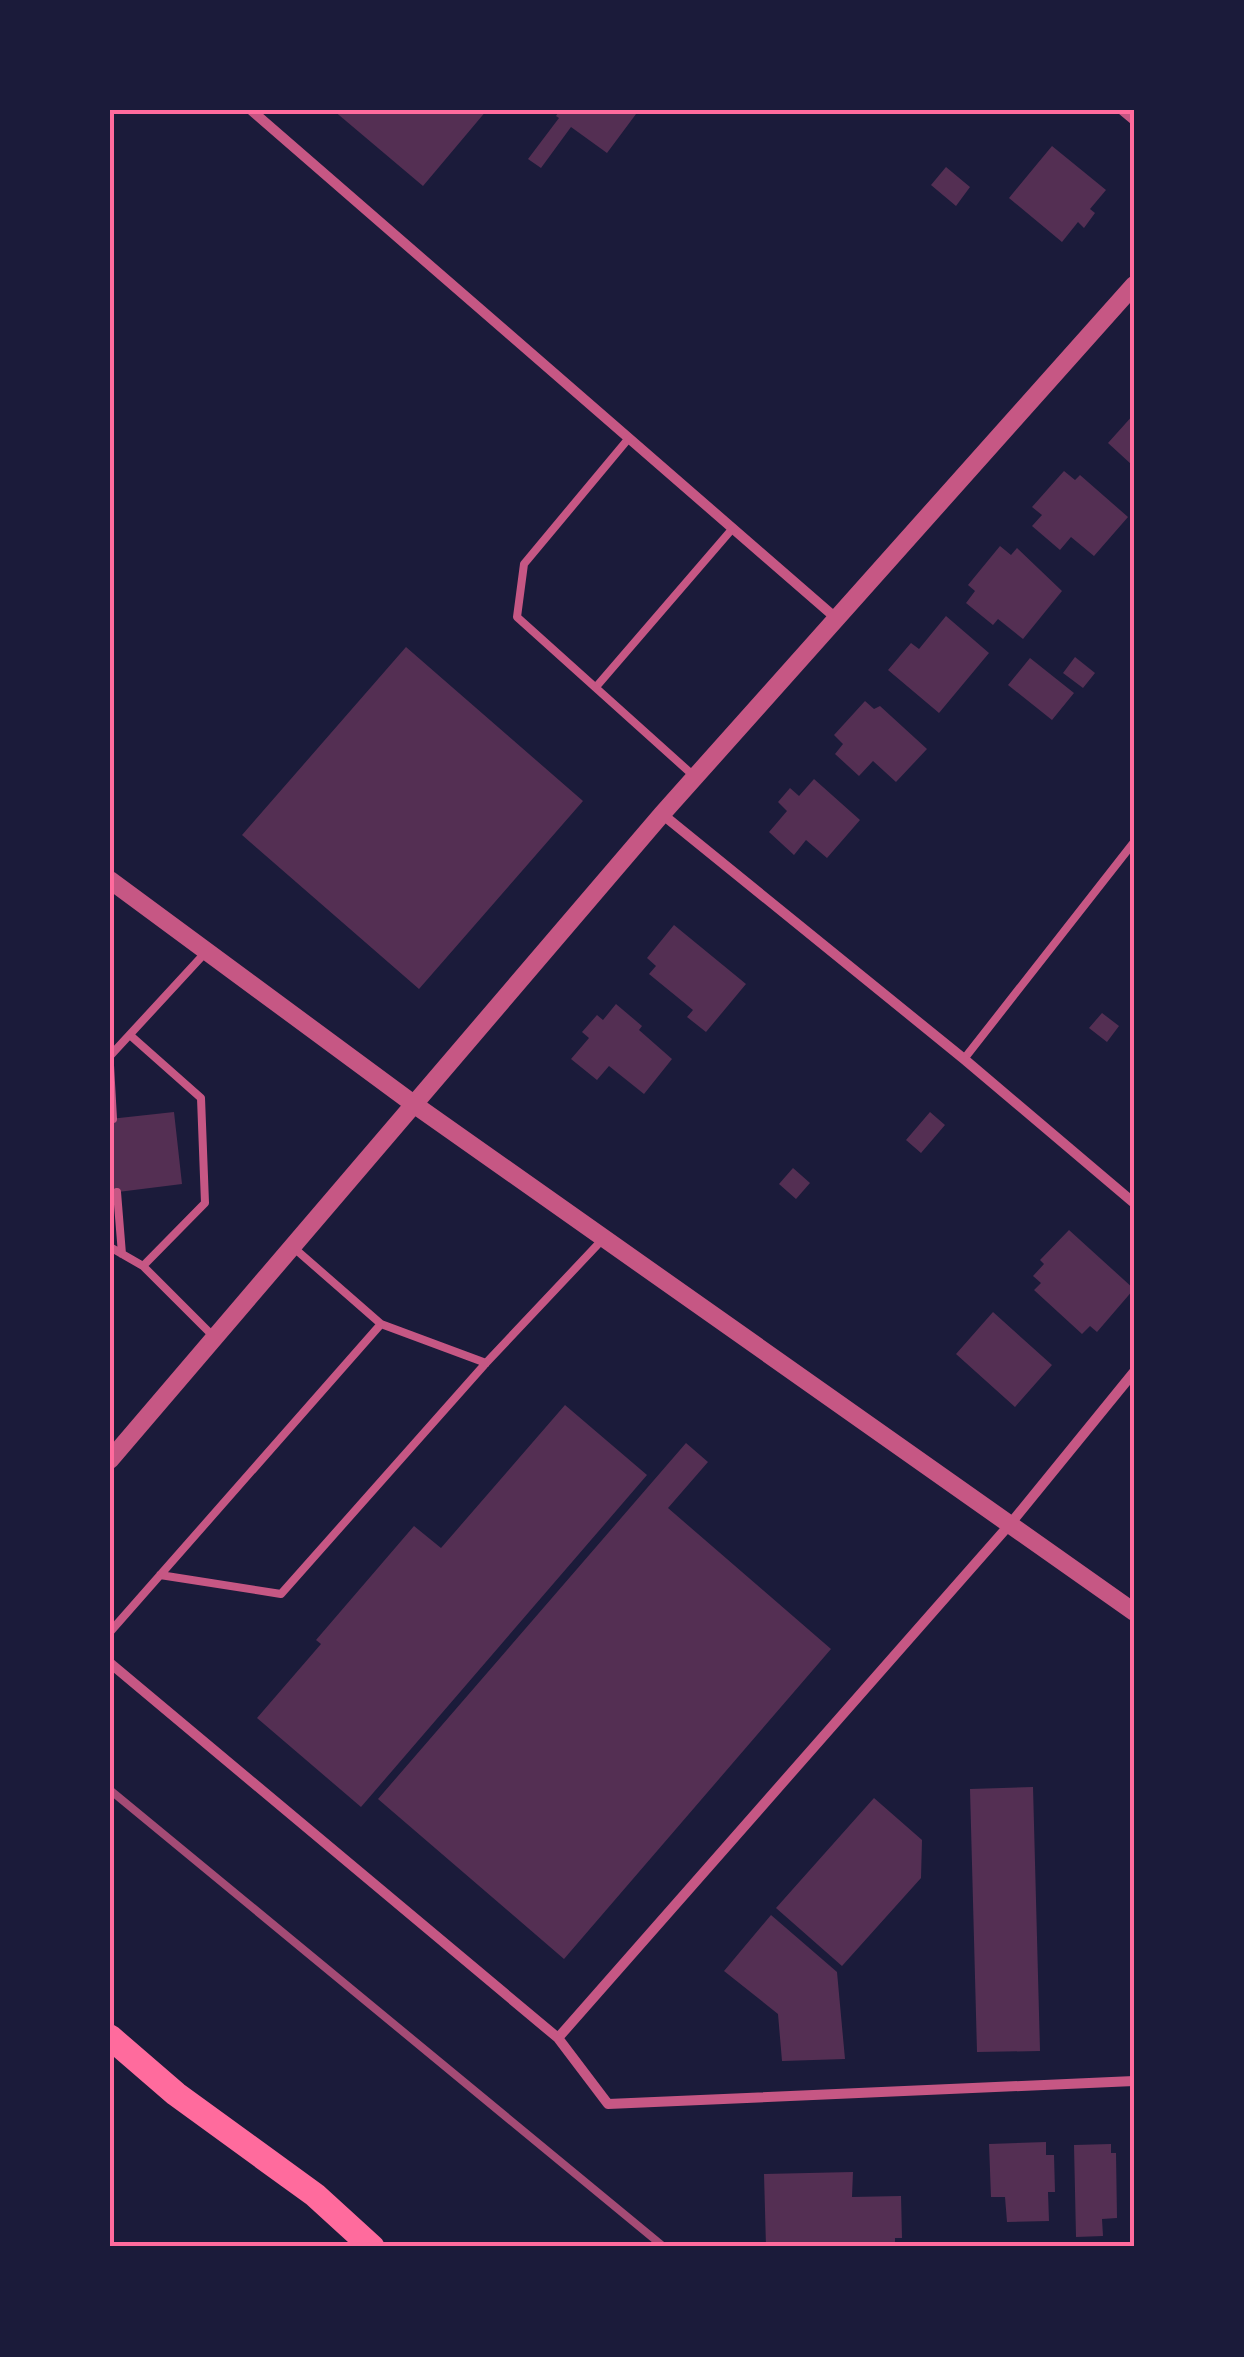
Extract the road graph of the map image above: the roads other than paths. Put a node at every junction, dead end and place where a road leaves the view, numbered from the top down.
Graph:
1 (251, 110) edge
2 (1122, 110) edge
3 (1134, 120) edge
4 (1134, 285) edge
5 (629, 438) junction
6 (733, 528) junction
7 (838, 619) junction
8 (596, 687) junction
9 (696, 777) junction
10 (662, 814) junction
11 (1134, 842) edge
12 (110, 880) edge
13 (206, 951) junction
14 (131, 1036) junction
15 (110, 1056) edge
16 (964, 1060) junction
17 (110, 1064) edge
18 (415, 1105) junction
19 (112, 1119) dead end
20 (117, 1192) dead end
21 (1134, 1203) edge
22 (604, 1238) junction
23 (110, 1247) edge
24 (293, 1247) junction
25 (122, 1254) junction
26 (143, 1266) junction
27 (381, 1324) junction
28 (214, 1338) junction
29 (486, 1363) junction
30 (1134, 1372) edge
31 (110, 1460) edge
32 (1012, 1523) junction
33 (160, 1575) junction
34 (1134, 1612) edge
35 (110, 1632) edge
36 (110, 1664) edge
37 (110, 2037) edge
38 (558, 2038) junction
39 (1134, 2082) edge
40 (372, 2247) edge

1 - 5 street
2 - 3 street
4 - 7 street
5 - 6 street
5 - 8 lane
6 - 7 street
6 - 8 lane
7 - 9 street
8 - 9 lane
9 - 10 street
10 - 16 street
10 - 18 street
11 - 16 lane
12 - 13 street
13 - 14 lane
13 - 18 street
14 - 15 lane
14 - 26 lane
16 - 21 street
17 - 19 lane
18 - 22 street
18 - 24 street
20 - 25 lane
22 - 29 lane
22 - 32 street
23 - 25 lane
24 - 27 lane
24 - 28 street
25 - 26 lane
26 - 28 lane
27 - 29 lane
27 - 33 lane
28 - 31 street
29 - 33 lane
30 - 32 street
32 - 34 street
32 - 38 street
33 - 35 lane
36 - 38 street
37 - 40 main road
38 - 39 street

